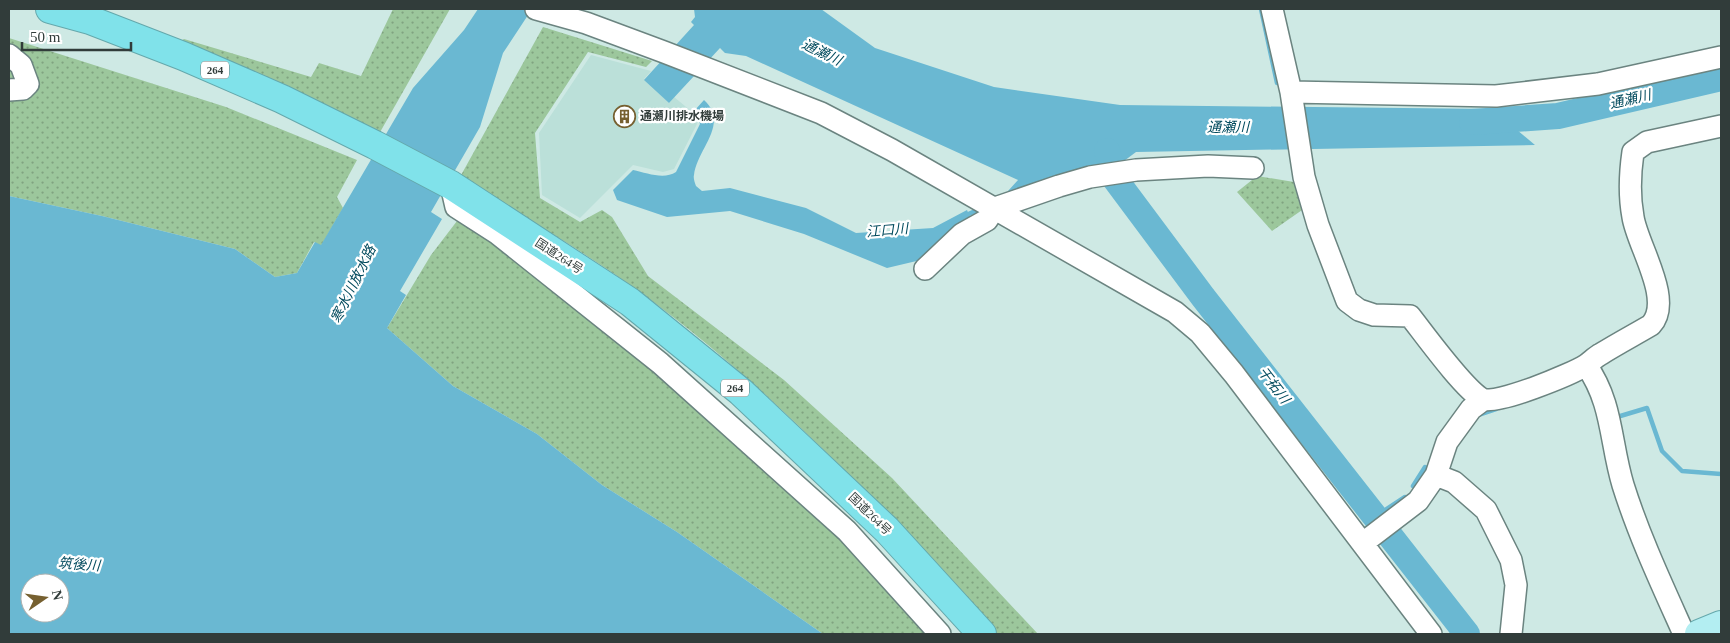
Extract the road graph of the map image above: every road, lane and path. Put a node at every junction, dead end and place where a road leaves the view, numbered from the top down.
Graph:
1 (50, 9) edge
2 (536, 9) edge
3 (1272, 9) edge
4 (582, 17) edge
5 (9, 55) edge
6 (1721, 57) edge
7 (9, 90) edge
8 (1291, 94) junction
9 (1721, 126) edge
10 (1253, 168) dead end
11 (451, 185) junction
12 (989, 204) junction
13 (925, 269) dead end
14 (1586, 365) junction
15 (1483, 400) junction
16 (1436, 475) junction
17 (1369, 539) junction
18 (1721, 625) edge
19 (940, 634) edge
20 (982, 634) edge
21 (1431, 634) edge
22 (1511, 634) edge
23 (1684, 634) edge
24 (1699, 634) edge

1 - 11 highway, 国道264号 / 264
2 - 4 street
3 - 8 street
4 - 12 street
5 - 7 street
6 - 8 street
8 - 15 street
9 - 14 street
10 - 12 street
11 - 19 street
11 - 20 highway, 国道264号 / 264
12 - 13 street
12 - 17 street
14 - 15 street
14 - 23 street
15 - 16 street
16 - 17 street
16 - 22 street
17 - 21 street
18 - 24 main road

